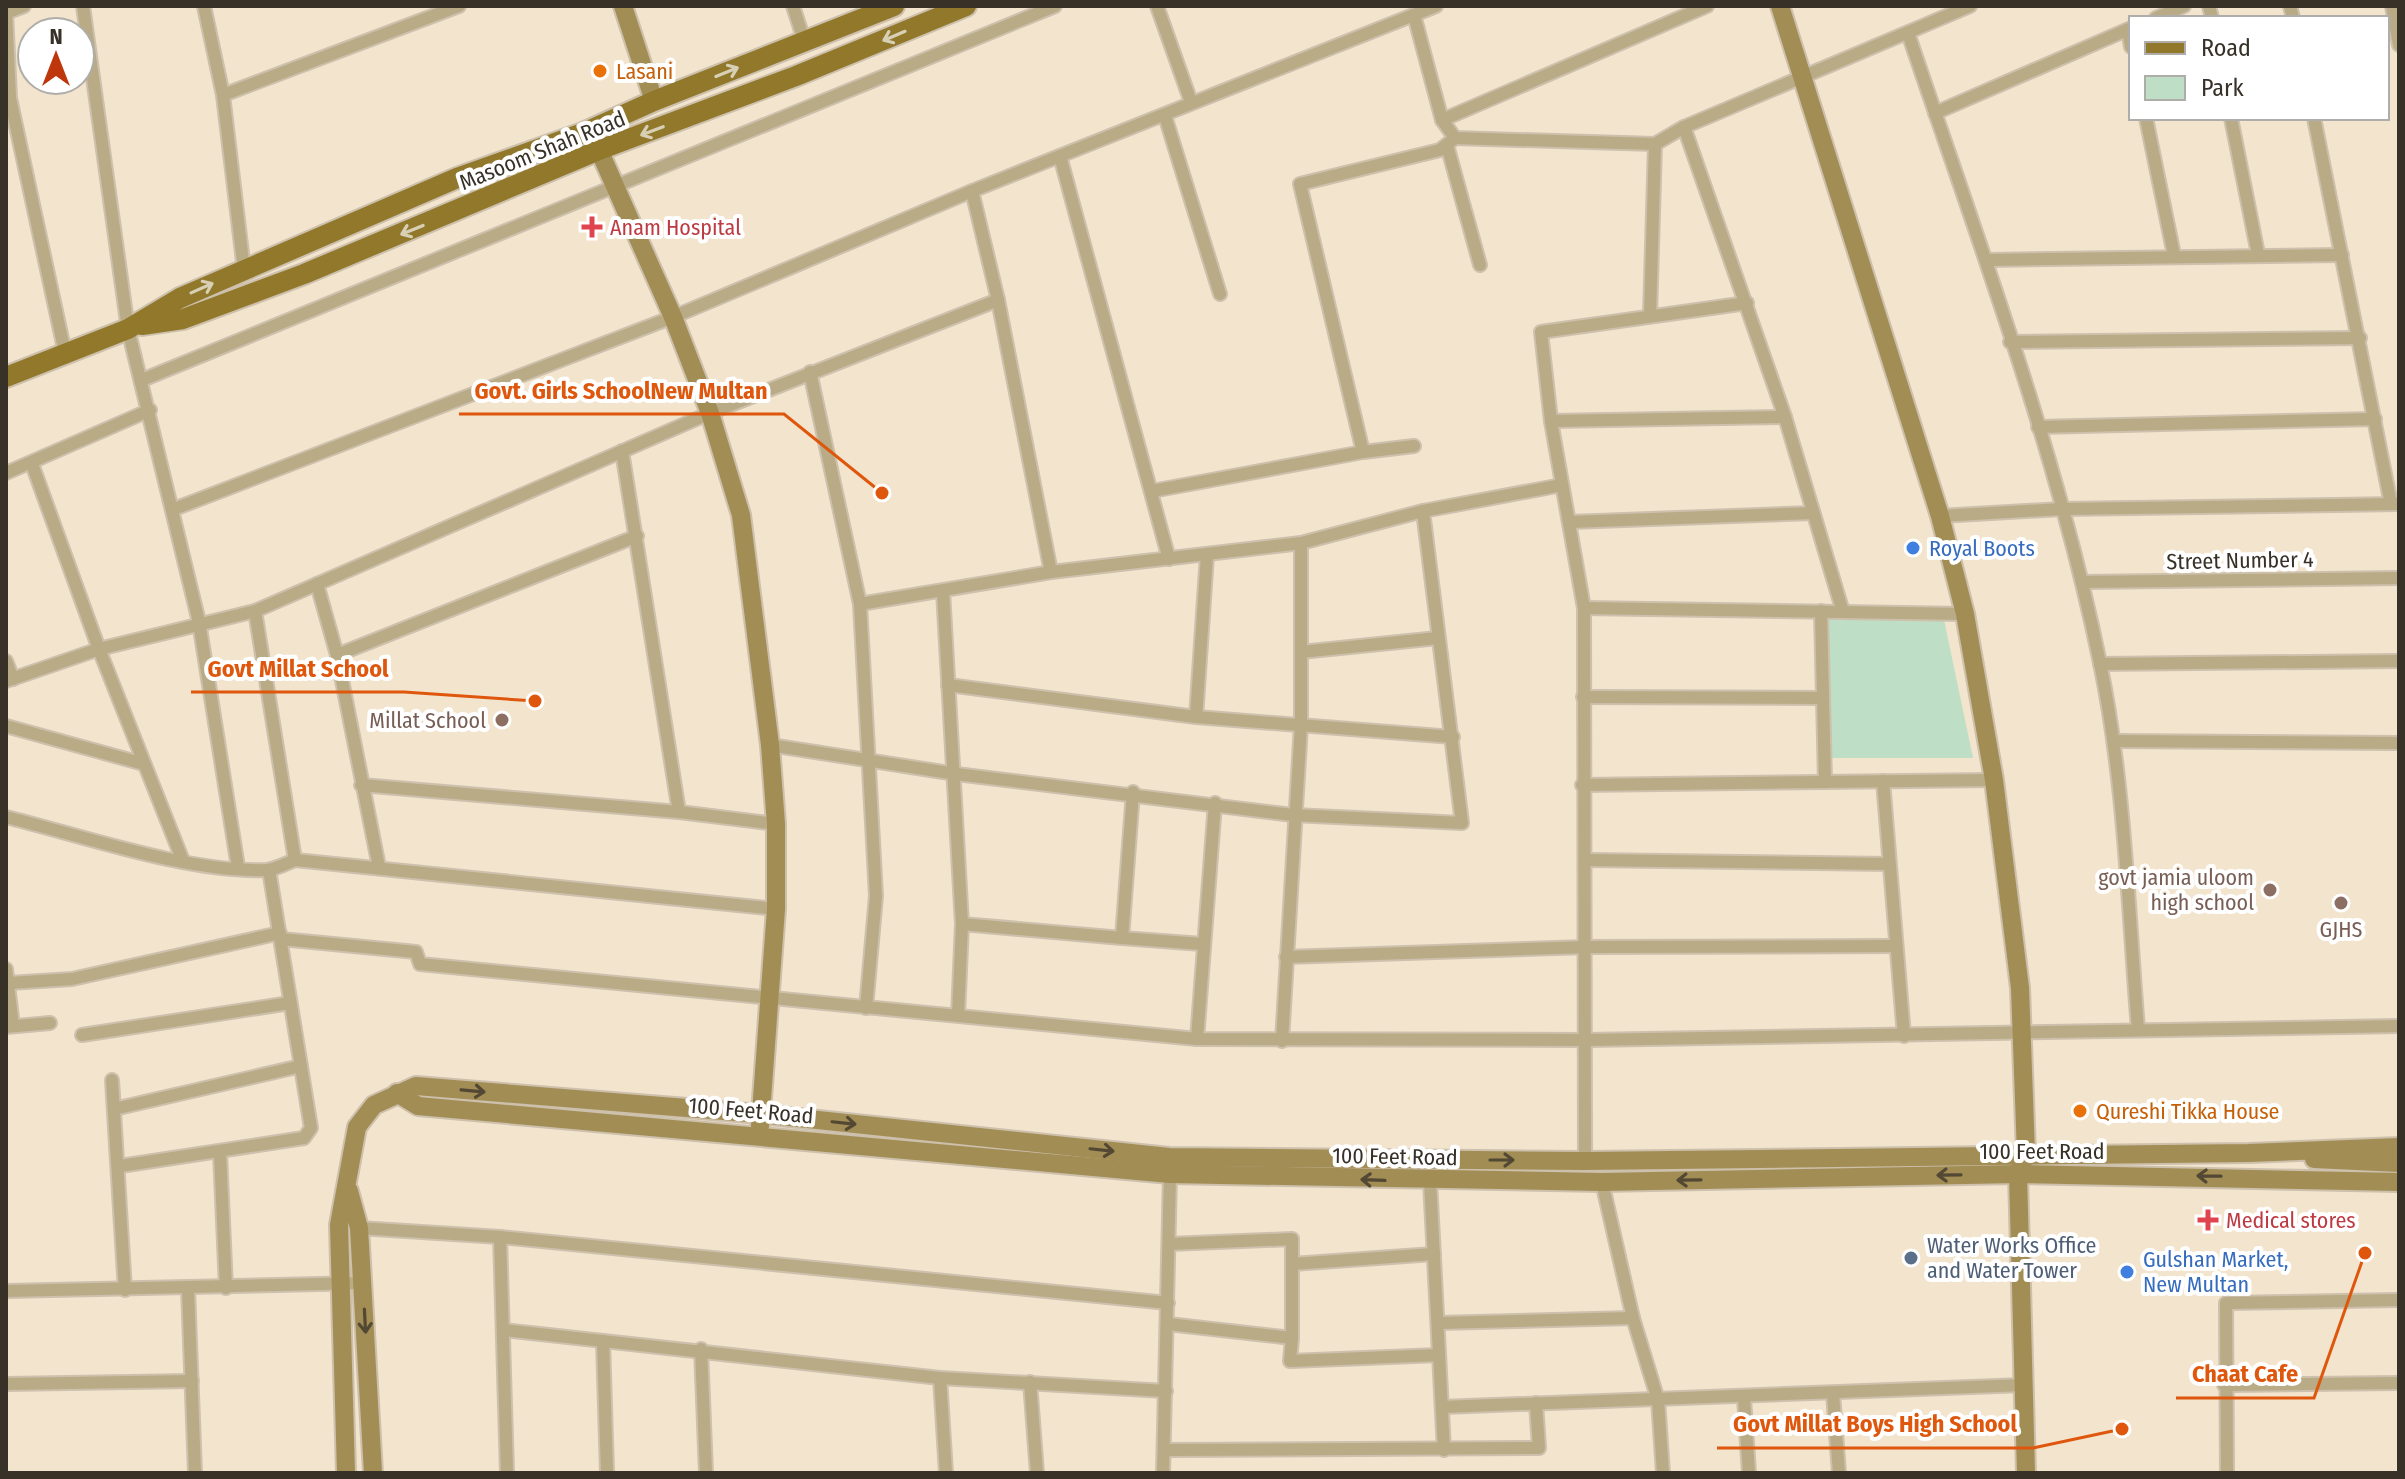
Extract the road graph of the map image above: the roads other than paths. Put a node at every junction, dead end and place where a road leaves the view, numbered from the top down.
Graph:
1 (24, 6) edge
2 (83, 6) edge
3 (204, 6) edge
4 (459, 6) edge
5 (623, 6) edge
6 (793, 6) edge
7 (894, 6) edge
8 (966, 6) edge
9 (1055, 6) edge
10 (1157, 6) edge
11 (1436, 6) edge
12 (1707, 6) edge
13 (1780, 6) edge
14 (1970, 6) edge
15 (2184, 6) edge
16 (2392, 6) edge
17 (6, 13) edge
18 (1414, 15) junction
19 (2161, 16) edge
20 (2129, 29) edge
21 (1908, 33) junction
22 (804, 40) junction
23 (2399, 45) edge
24 (785, 49) junction
25 (796, 76) junction
26 (1803, 77) junction
27 (223, 95) junction
28 (654, 101) junction
29 (1191, 102) junction
30 (1935, 113) junction
31 (1165, 116) junction
32 (1442, 120) junction
33 (2146, 120) edge
34 (2231, 120) edge
35 (2314, 120) edge
36 (1684, 127) junction
37 (1451, 142) junction
38 (1655, 144) junction
39 (599, 150) junction
40 (1060, 156) junction
41 (457, 178) junction
42 (615, 186) junction
43 (972, 191) junction
44 (470, 206) junction
45 (2258, 254) junction
46 (2174, 255) junction
47 (2342, 255) junction
48 (1986, 260) junction
49 (1480, 265) dead end
50 (244, 270) junction
51 (1220, 294) dead end
52 (998, 300) junction
53 (1747, 303) junction
54 (1650, 315) junction
55 (673, 317) junction
56 (131, 327) junction
57 (2360, 338) junction
58 (2010, 342) junction
59 (65, 353) junction
60 (810, 372) junction
61 (6, 377) edge
62 (142, 380) junction
63 (150, 410) junction
64 (710, 413) junction
65 (1785, 417) junction
66 (2375, 419) junction
67 (1551, 421) junction
68 (2038, 427) junction
69 (1414, 446) dead end
70 (622, 451) junction
71 (1363, 452) junction
72 (32, 464) junction
73 (6, 473) edge
74 (1562, 485) junction
75 (1152, 491) junction
76 (2395, 504) edge
77 (174, 509) junction
78 (2062, 509) junction
79 (1423, 511) junction
80 (1813, 513) junction
81 (1940, 516) junction
82 (1570, 522) junction
83 (637, 536) junction
84 (1301, 543) junction
85 (1207, 555) junction
86 (1169, 559) junction
87 (1051, 572) junction
88 (2399, 578) edge
89 (2082, 582) junction
90 (317, 584) junction
91 (943, 591) junction
92 (860, 604) junction
93 (1584, 608) junction
94 (255, 611) junction
95 (1821, 611) junction
96 (1843, 612) junction
97 (1965, 614) junction
98 (199, 622) junction
99 (1438, 638) junction
100 (99, 649) junction
101 (1301, 652) junction
102 (337, 655) junction
103 (6, 661) edge
104 (2399, 661) edge
105 (2100, 664) junction
106 (10, 680) edge
107 (948, 685) junction
108 (1583, 697) junction
109 (1823, 698) junction
110 (1196, 717) junction
111 (1301, 725) junction
112 (6, 726) edge
113 (1453, 737) junction
114 (2114, 741) junction
115 (2399, 743) edge
116 (770, 745) junction
117 (870, 760) junction
118 (144, 764) junction
119 (956, 774) junction
120 (1994, 780) junction
121 (1883, 781) junction
122 (1825, 782) junction
123 (361, 785) junction
124 (1582, 785) junction
125 (1133, 792) junction
126 (1215, 803) junction
127 (679, 812) junction
128 (1293, 815) junction
129 (6, 817) edge
130 (776, 824) junction
131 (295, 860) junction
132 (1587, 860) junction
133 (183, 861) junction
134 (1889, 864) junction
135 (238, 867) junction
136 (379, 867) junction
137 (269, 870) junction
138 (776, 909) junction
139 (962, 924) junction
140 (280, 936) junction
141 (1122, 938) junction
142 (1202, 944) junction
143 (1896, 946) junction
144 (1587, 947) junction
145 (1286, 957) junction
146 (6, 969) edge
147 (9, 983) junction
148 (771, 998) junction
149 (290, 1003) junction
150 (866, 1008) junction
151 (958, 1015) junction
152 (50, 1023) dead end
153 (2399, 1026) edge
154 (10, 1027) edge
155 (2138, 1029) junction
156 (2022, 1031) junction
157 (82, 1035) dead end
158 (1904, 1036) junction
159 (1197, 1039) junction
160 (1587, 1040) junction
161 (1282, 1041) junction
162 (301, 1066) junction
163 (112, 1080) dead end
164 (397, 1093) junction
165 (114, 1109) junction
166 (761, 1114) junction
167 (759, 1134) junction
168 (2399, 1147) edge
169 (220, 1153) junction
170 (2248, 1153) junction
171 (2026, 1154) junction
172 (1585, 1161) junction
173 (2349, 1163) junction
174 (2399, 1163) edge
175 (120, 1166) junction
176 (1170, 1174) junction
177 (2018, 1174) junction
178 (2243, 1177) junction
179 (1430, 1181) junction
180 (1602, 1182) junction
181 (2399, 1182) edge
182 (348, 1189) junction
183 (359, 1228) junction
184 (500, 1237) junction
185 (1169, 1244) junction
186 (1434, 1254) junction
187 (1292, 1264) junction
188 (363, 1283) junction
189 (341, 1284) junction
190 (226, 1288) junction
191 (188, 1289) junction
192 (125, 1290) junction
193 (6, 1291) edge
194 (2399, 1300) edge
195 (1168, 1303) junction
196 (1633, 1318) junction
197 (1438, 1323) junction
198 (1168, 1324) junction
199 (503, 1330) junction
200 (1292, 1338) junction
201 (603, 1341) junction
202 (701, 1349) junction
203 (1439, 1355) junction
204 (940, 1378) junction
205 (192, 1381) junction
206 (1030, 1382) junction
207 (2399, 1383) edge
208 (6, 1384) edge
209 (2024, 1385) junction
210 (2224, 1385) junction
211 (1166, 1391) junction
212 (1833, 1394) junction
213 (1744, 1398) junction
214 (1658, 1400) junction
215 (1536, 1403) junction
216 (1442, 1407) junction
217 (1164, 1450) junction
218 (1444, 1450) junction
219 (195, 1473) edge
220 (346, 1473) edge
221 (373, 1473) edge
222 (507, 1473) edge
223 (607, 1473) edge
224 (706, 1473) edge
225 (946, 1473) edge
226 (1037, 1473) edge
227 (1163, 1473) edge
228 (1663, 1473) edge
229 (1749, 1473) edge
230 (1839, 1473) edge
231 (2026, 1473) edge
232 (2227, 1473) edge

1 - 17 street
2 - 56 street
3 - 27 street
4 - 27 street
5 - 28 main road
6 - 22 street
7 - 22 main road, Masoom Shah Road
8 -> 25 main road, Masoom Shah Road
9 - 42 street
10 - 29 street
11 - 18 street
12 - 32 street
13 - 26 main road
14 - 21 street
15 - 19 street
16 - 23 street
17 - 59 street
18 - 29 street
18 - 32 street
20 - 30 street
21 - 26 street
21 - 30 street
22 - 24 main road, Masoom Shah Road
24 - 25 main road
28 -> 24 main road, Masoom Shah Road
25 -> 39 main road, Masoom Shah Road
26 - 36 street
26 - 81 main road
27 - 50 street
28 - 41 main road, Masoom Shah Road
29 - 31 street
30 - 48 street
31 - 40 street
31 - 51 street
32 - 37 street
33 - 46 street
34 - 45 street
35 - 47 street
36 - 38 street
36 - 53 street
37 - 38 street
37 - 49 street
37 - 71 street
38 - 54 street
39 - 42 main road
39 - 44 main road, Masoom Shah Road
40 - 43 street
40 - 75 street
41 - 44 main road
41 - 50 main road, Masoom Shah Road
42 - 55 main road
42 - 62 street
43 - 52 street
43 - 55 street
44 -> 56 main road, Masoom Shah Road
45 - 46 street
45 - 47 street
46 - 48 street
47 - 57 street
48 - 58 street
56 -> 50 main road, Masoom Shah Road
52 - 60 street
52 - 87 street
53 - 54 street
53 - 65 street
54 - 67 street
55 - 64 main road
55 - 77 street
56 - 59 main road, Masoom Shah Road
56 - 62 street
57 - 58 street
57 - 66 street
58 - 68 street
59 - 61 main road, Masoom Shah Road
60 - 64 street
60 - 92 street
62 - 63 street
63 - 72 street
63 - 77 street
64 - 70 street
64 - 116 main road
65 - 67 street
65 - 80 street
66 - 68 street
66 - 76 street
67 - 74 street
68 - 78 street
69 - 71 street
70 - 83 street
70 - 90 street
71 - 75 street
72 - 73 street
72 - 100 street
74 - 79 street
74 - 82 street
75 - 86 street
76 - 78 street
77 - 98 street
78 - 81 street
78 - 89 street
79 - 84 street
79 - 99 street
80 - 82 street
80 - 96 street
81 - 97 main road
82 - 93 street
83 - 102 street
83 - 127 street
84 - 85 street
84 - 101 street
85 - 86 street
85 - 110 street
86 - 87 street
87 - 91 street
88 - 89 street, Street Number 4
89 - 105 street
90 - 94 street
90 - 102 street
91 - 92 street
91 - 107 street
92 - 117 street
93 - 95 street
93 - 108 street
94 - 98 street
94 - 131 street
95 - 96 street
95 - 109 street
96 - 97 street
97 - 120 main road
98 - 100 street
98 - 135 street
99 - 101 street
99 - 113 street
100 - 106 street
100 - 118 street
101 - 111 street
102 - 123 street
103 - 106 street
104 - 105 street
105 - 114 street
107 - 110 street
107 - 119 street
108 - 109 street
108 - 124 street
109 - 122 street
110 - 111 street
111 - 113 street
111 - 128 street
112 - 118 street
113 - 128 street
114 - 115 street
114 - 155 street
116 - 117 street
116 - 130 main road
117 - 119 street
117 - 150 street
118 - 133 street
119 - 125 street
119 - 139 street
120 - 121 street
120 - 156 main road
121 - 122 street
121 - 134 street
122 - 124 street
123 - 127 street
123 - 136 street
124 - 132 street
125 - 126 street
125 - 141 street
126 - 128 street
126 - 142 street
127 - 130 street
128 - 145 street
129 - 133 street
130 - 138 main road
131 - 136 street
131 - 137 street
132 - 134 street
132 - 144 street
133 - 135 street
134 - 143 street
135 - 137 street
136 - 138 street
137 - 140 street
138 - 148 main road
139 - 141 street
139 - 151 street
140 - 147 street
140 - 148 street
140 - 149 street
141 - 142 street
142 - 159 street
143 - 144 street
143 - 158 street
144 - 145 street
144 - 160 street
145 - 161 street
146 - 147 street
147 - 154 street
148 - 150 street
148 - 166 main road
149 - 157 street
149 - 162 street
150 - 151 street
151 - 159 street
152 - 154 street
153 - 155 street
155 - 156 street
156 - 158 street
156 - 171 main road
158 - 160 street
159 - 161 street
160 - 161 street
160 - 172 street
162 - 165 street
162 - 169 street
163 - 165 street
164 -> 166 main road, 100 Feet Road
164 - 167 main road, 100 Feet Road
164 - 182 main road, 100 Feet Road
165 - 175 street
166 - 167 main road
166 -> 172 main road, 100 Feet Road
167 - 176 main road, 100 Feet Road
168 - 170 main road, 100 Feet Road
169 - 175 street
169 - 190 street
170 - 171 main road, 100 Feet Road
170 - 173 main road
171 - 172 main road, 100 Feet Road
171 - 177 main road
173 - 174 main road
173 - 178 main road
175 - 192 street
179 -> 176 main road, 100 Feet Road
176 - 185 street
178 -> 177 main road, 100 Feet Road
177 -> 180 main road, 100 Feet Road
177 - 209 main road
178 - 181 main road, 100 Feet Road
179 - 180 main road, 100 Feet Road
179 - 186 street
180 - 196 street
182 - 183 main road, 100 Feet Road
182 - 189 main road, 100 Feet Road
183 - 184 street
183 - 188 main road, 100 Feet Road
184 - 195 street
184 - 199 street
185 - 187 street
185 - 195 street
186 - 187 street
186 - 197 street
187 - 200 street
188 - 189 street
188 -> 221 main road, 100 Feet Road
189 - 190 street
189 - 220 main road, 100 Feet Road
190 - 191 street
191 - 192 street
191 - 205 street
192 - 193 street
194 - 210 street
195 - 198 street
196 - 197 street
196 - 214 street
197 - 203 street
198 - 200 street
198 - 211 street
199 - 201 street
199 - 222 street
200 - 203 street
201 - 202 street
201 - 223 street
202 - 204 street
202 - 224 street
203 - 216 street
204 - 206 street
204 - 225 street
205 - 208 street
205 - 219 street
206 - 211 street
206 - 226 street
207 - 210 street
209 - 212 street
209 - 231 main road
210 - 232 street
211 - 217 street
212 - 213 street
212 - 230 street
213 - 214 street
213 - 229 street
214 - 215 street
214 - 228 street
215 - 216 street
215 - 218 street
216 - 218 street
217 - 218 street
217 - 227 street

